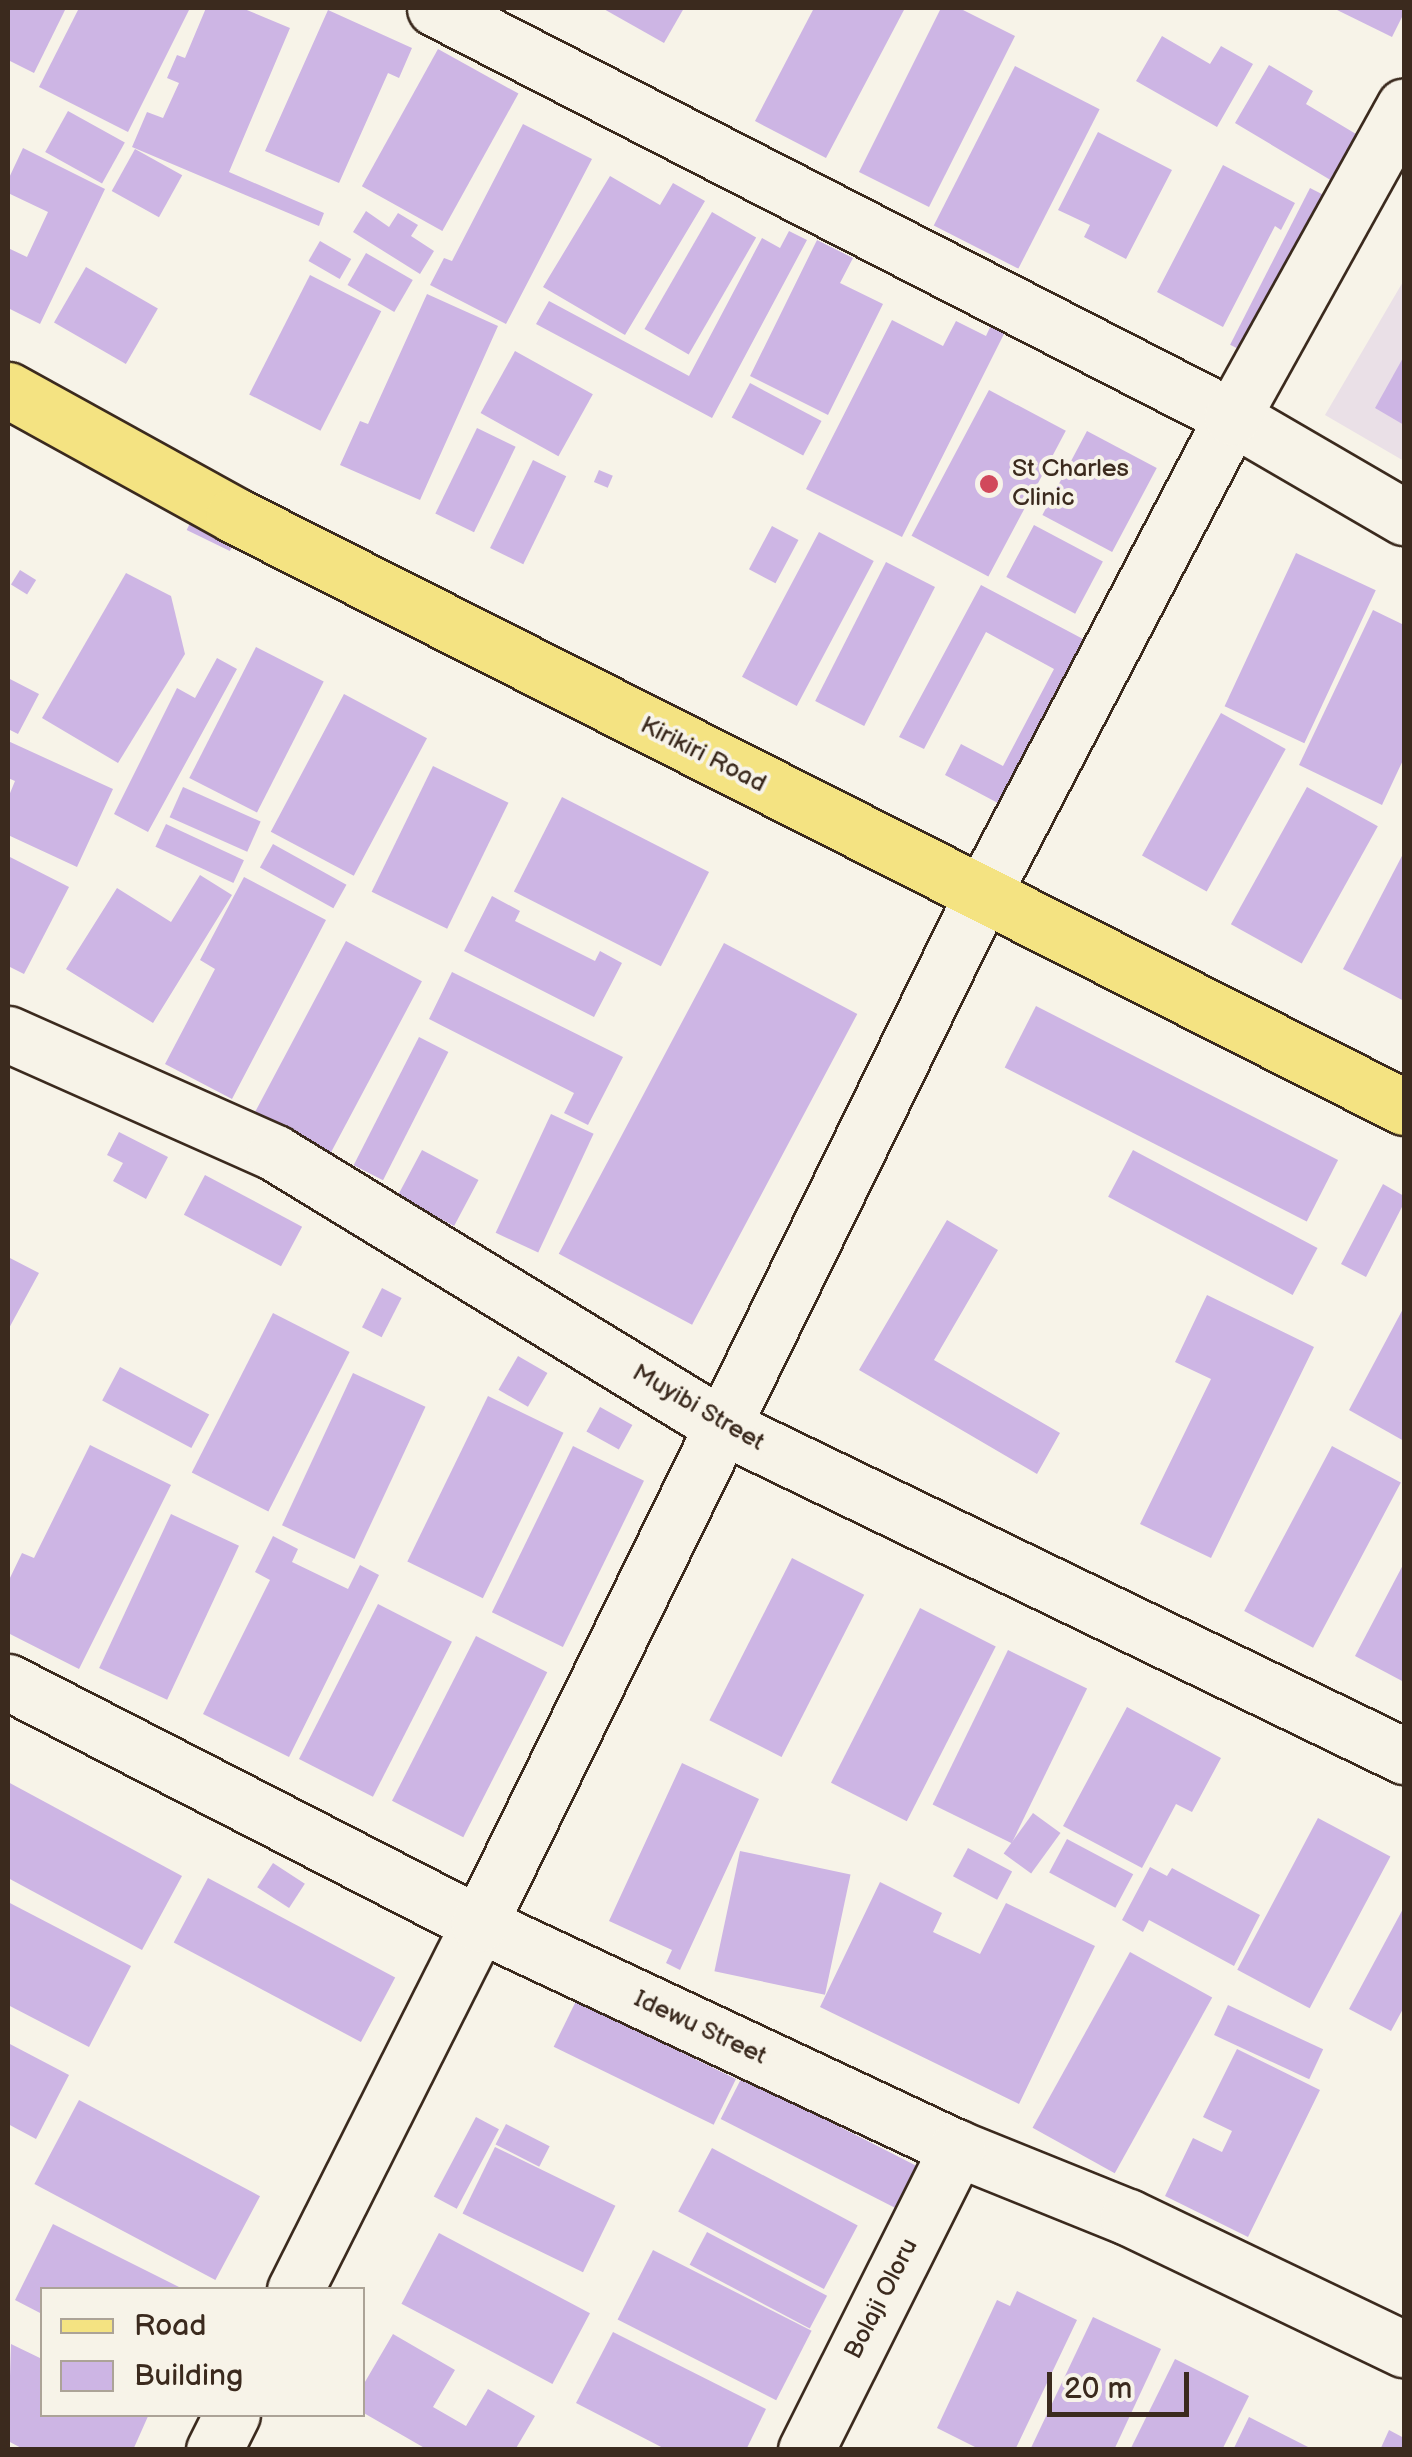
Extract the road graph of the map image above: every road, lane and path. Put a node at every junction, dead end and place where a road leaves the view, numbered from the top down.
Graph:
1 (434, 8) edge
2 (1404, 107) edge
3 (8, 390) edge
4 (1232, 418) junction
5 (1404, 517) edge
6 (981, 897) junction
7 (8, 1034) edge
8 (1404, 1107) edge
9 (722, 1426) junction
10 (8, 1682) edge
11 (1404, 1756) edge
12 (479, 1924) junction
13 (957, 2148) junction
14 (297, 2287) edge
15 (1404, 2349) edge
16 (230, 2417) edge
17 (214, 2450) edge
18 (806, 2450) edge

1 - 4 street
2 - 4 street
3 - 6 main road, Kirikiri Road
4 - 5 street
4 - 6 street
6 - 8 main road, Kirikiri Road
6 - 9 street
7 - 9 street, Muyibi Street
9 - 11 street, Muyibi Street
9 - 12 street
10 - 12 street, Idewu Street
12 - 13 street, Idewu Street
12 - 14 street
13 - 15 street, Idewu Street
13 - 18 street, Bolaji Oloru
16 - 17 street

